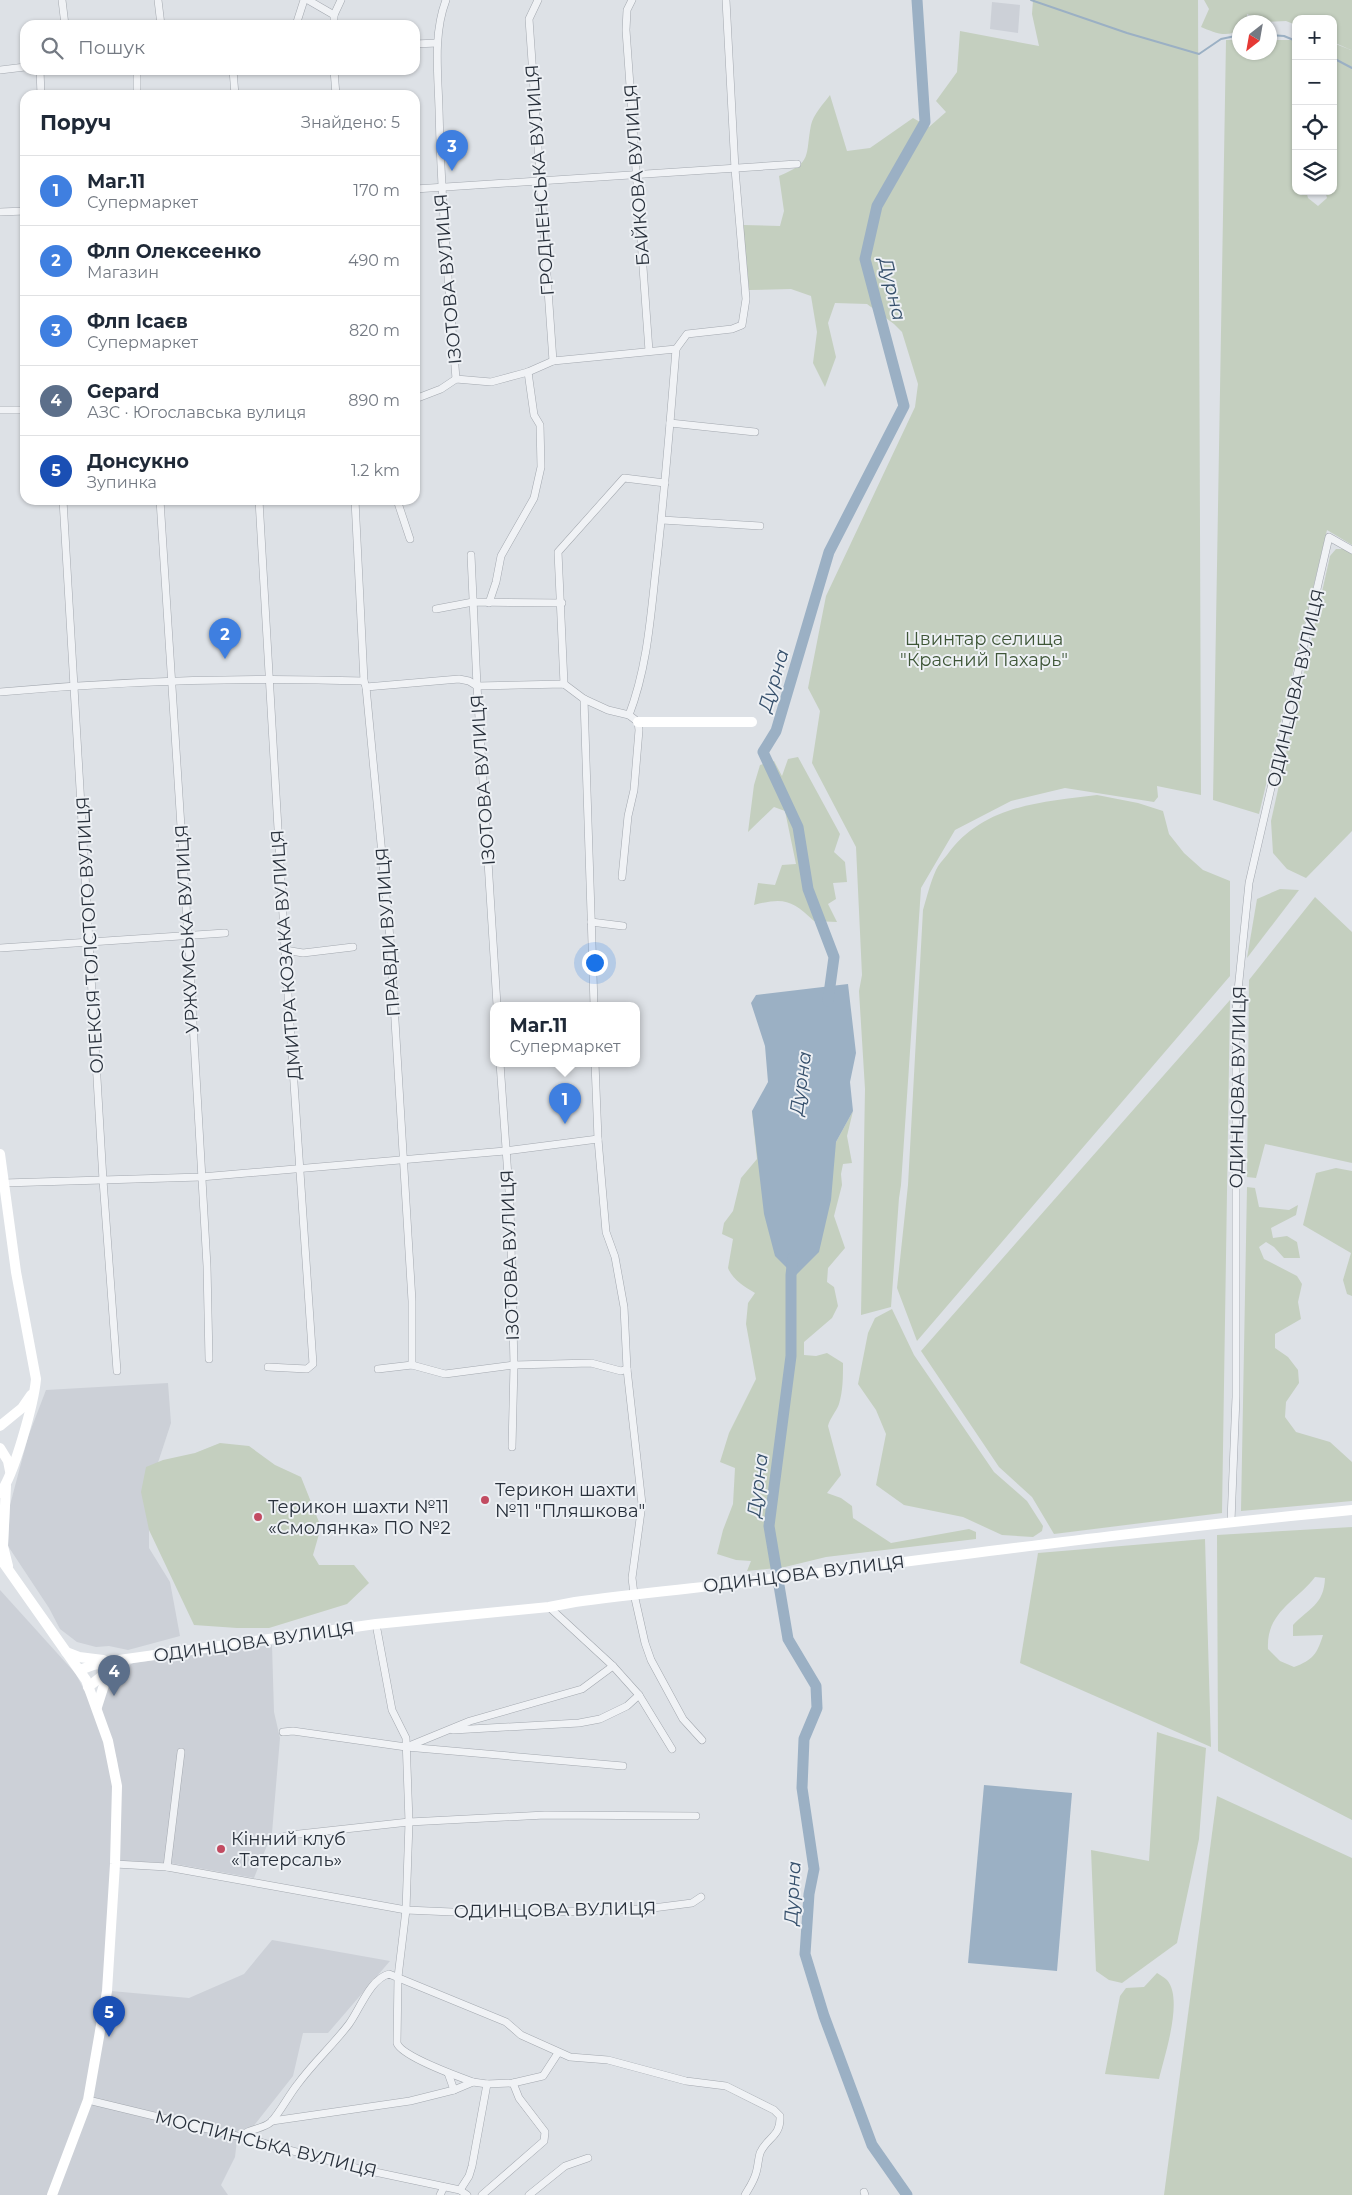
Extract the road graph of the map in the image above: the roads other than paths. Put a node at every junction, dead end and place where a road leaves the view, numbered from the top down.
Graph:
1 (62, 0) edge
2 (158, 0) edge
3 (304, 0) edge
4 (308, 0) edge
5 (341, 0) edge
6 (446, 0) edge
7 (538, 0) edge
8 (632, 0) edge
9 (726, 0) edge
10 (334, 15) junction
11 (64, 20) edge
12 (160, 20) edge
13 (298, 20) edge
14 (334, 20) edge
15 (420, 44) edge
16 (437, 44) junction
17 (20, 68) edge
18 (0, 70) edge
19 (40, 75) edge
20 (137, 75) edge
21 (234, 75) edge
22 (334, 75) edge
23 (41, 90) edge
24 (137, 90) edge
25 (235, 90) edge
26 (336, 90) edge
27 (798, 164) dead end
28 (735, 169) junction
29 (637, 176) junction
30 (540, 181) junction
31 (441, 187) junction
32 (420, 189) edge
33 (20, 211) edge
34 (0, 212) edge
35 (676, 349) junction
36 (650, 351) junction
37 (553, 361) junction
38 (528, 372) junction
39 (456, 379) junction
40 (420, 397) edge
41 (0, 410) edge
42 (20, 410) edge
43 (670, 423) junction
44 (755, 432) dead end
45 (665, 483) junction
46 (63, 505) edge
47 (160, 505) edge
48 (259, 505) edge
49 (355, 505) edge
50 (399, 505) edge
51 (662, 520) junction
52 (760, 526) dead end
53 (410, 539) dead end
54 (1352, 550) edge
55 (470, 555) dead end
56 (473, 602) junction
57 (489, 603) junction
58 (562, 603) junction
59 (436, 609) dead end
60 (269, 678) junction
61 (172, 680) junction
62 (365, 684) junction
63 (564, 684) junction
64 (75, 685) junction
65 (477, 686) junction
66 (0, 692) edge
67 (584, 699) junction
68 (629, 715) junction
69 (638, 722) junction
70 (752, 722) dead end
71 (622, 877) dead end
72 (591, 922) junction
73 (623, 926) dead end
74 (225, 934) dead end
75 (188, 936) junction
76 (90, 942) junction
77 (353, 947) dead end
78 (0, 948) edge
79 (285, 950) junction
80 (497, 1002) edge
81 (594, 1002) edge
82 (500, 1067) edge
83 (596, 1067) edge
84 (598, 1139) junction
85 (505, 1150) junction
86 (0, 1154) edge
87 (403, 1160) junction
88 (300, 1169) junction
89 (201, 1177) junction
90 (103, 1180) junction
91 (4, 1183) junction
92 (209, 1358) dead end
93 (412, 1365) junction
94 (514, 1365) junction
95 (268, 1367) dead end
96 (378, 1369) dead end
97 (627, 1369) junction
98 (117, 1370) dead end
99 (35, 1390) junction
100 (0, 1426) edge
101 (512, 1447) dead end
102 (0, 1448) edge
103 (11, 1472) junction
104 (3, 1489) edge
105 (1352, 1510) edge
106 (1231, 1521) junction
107 (0, 1558) edge
108 (9, 1569) junction
109 (634, 1594) junction
110 (549, 1607) junction
111 (376, 1624) junction
112 (66, 1652) junction
113 (120, 1662) junction
114 (613, 1666) junction
115 (80, 1670) junction
116 (88, 1687) junction
117 (639, 1695) junction
118 (97, 1707) junction
119 (497, 1713) junction
120 (498, 1727) junction
121 (445, 1730) junction
122 (283, 1732) dead end
123 (702, 1740) dead end
124 (406, 1747) junction
125 (672, 1749) dead end
126 (181, 1752) dead end
127 (623, 1766) dead end
128 (696, 1816) dead end
129 (409, 1822) junction
130 (275, 1839) dead end
131 (115, 1864) junction
132 (167, 1867) junction
133 (701, 1897) dead end
134 (406, 1910) junction
135 (398, 1977) junction
136 (558, 2053) junction
137 (448, 2073) junction
138 (474, 2082) junction
139 (513, 2083) junction
140 (487, 2084) junction
141 (454, 2090) junction
142 (88, 2100) junction
143 (272, 2121) junction
144 (263, 2127) junction
145 (241, 2137) junction
146 (259, 2144) junction
147 (588, 2158) dead end
148 (444, 2187) junction
149 (460, 2190) junction
150 (52, 2195) edge
151 (440, 2195) edge
152 (467, 2195) edge
153 (482, 2195) edge
154 (529, 2195) edge
155 (745, 2195) edge

1 - 11 street
2 - 12 street
3 - 13 street
4 - 10 street
5 - 10 street
6 - 16 street, ІЗОТОВА ВУЛИЦЯ
7 - 30 street, ГРОДНЕНСЬКА ВУЛИЦЯ
8 - 29 street, БАЙКОВА ВУЛИЦЯ
9 - 28 street
10 - 14 street
15 - 16 street
16 - 31 street, ІЗОТОВА ВУЛИЦЯ
17 - 18 street
19 - 23 street
20 - 24 street
21 - 25 street
22 - 26 street
27 - 28 street
28 - 29 street
28 - 35 street
29 - 30 street
29 - 36 street, БАЙКОВА ВУЛИЦЯ
30 - 31 street
30 - 37 street, ГРОДНЕНСЬКА ВУЛИЦЯ
31 - 32 street
31 - 39 street, ІЗОТОВА ВУЛИЦЯ
33 - 34 street
35 - 36 street
35 - 43 street
36 - 37 street
37 - 38 street
38 - 39 street
38 - 57 street
39 - 40 street
41 - 42 street
43 - 44 street
43 - 45 street
45 - 51 street
45 - 58 street
46 - 64 street, ОЛЕКСІЯ ТОЛСТОГО ВУЛИЦЯ
47 - 61 street, УРЖУМСЬКА ВУЛИЦЯ
48 - 60 street, ДМИТРА КОЗАКА ВУЛИЦЯ
49 - 62 street, ПРАВДИ ВУЛИЦЯ
50 - 53 street
51 - 52 street
51 - 68 street
54 - 106 street, ОДИНЦОВА ВУЛИЦЯ
55 - 56 street, ІЗОТОВА ВУЛИЦЯ
56 - 57 street
56 - 59 street
56 - 65 street, ІЗОТОВА ВУЛИЦЯ
57 - 58 street
58 - 63 street
60 - 61 street
60 - 62 street
60 - 79 street, ДМИТРА КОЗАКА ВУЛИЦЯ
61 - 64 street
61 - 75 street, УРЖУМСЬКА ВУЛИЦЯ
62 - 65 street
62 - 87 street, ПРАВДИ ВУЛИЦЯ
63 - 65 street
63 - 67 street
64 - 66 street
64 - 76 street, ОЛЕКСІЯ ТОЛСТОГО ВУЛИЦЯ
65 - 80 street, ІЗОТОВА ВУЛИЦЯ
67 - 68 street
67 - 72 street
68 - 69 street
69 - 70 main road
69 - 71 street
72 - 73 street
72 - 81 street
74 - 75 street
75 - 76 street
75 - 89 street, УРЖУМСЬКА ВУЛИЦЯ
76 - 78 street
76 - 90 street, ОЛЕКСІЯ ТОЛСТОГО ВУЛИЦЯ
77 - 79 street
79 - 88 street, ДМИТРА КОЗАКА ВУЛИЦЯ
82 - 85 street, ІЗОТОВА ВУЛИЦЯ
83 - 84 street
84 - 85 street
84 - 97 street
85 - 87 street
85 - 94 street, ІЗОТОВА ВУЛИЦЯ
86 - 91 main road
87 - 88 street
87 - 93 street, ПРАВДИ ВУЛИЦЯ
88 - 89 street
88 - 95 street, ДМИТРА КОЗАКА ВУЛИЦЯ
89 - 90 street
89 - 92 street, УРЖУМСЬКА ВУЛИЦЯ
90 - 91 street
90 - 98 street, ОЛЕКСІЯ ТОЛСТОГО ВУЛИЦЯ
91 - 99 main road
93 - 94 street
93 - 96 street
94 - 97 street
94 - 101 street, ІЗОТОВА ВУЛИЦЯ
97 - 109 street
99 - 100 main road
99 - 103 main road
102 - 103 main road
103 - 104 main road
104 - 108 main road
105 - 106 main road, ОДИНЦОВА ВУЛИЦЯ
106 - 109 main road, ОДИНЦОВА ВУЛИЦЯ
107 - 108 main road
108 - 112 main road
109 - 110 main road, ОДИНЦОВА ВУЛИЦЯ
109 - 123 street
110 - 111 main road, ОДИНЦОВА ВУЛИЦЯ
110 - 114 street
111 - 113 main road, ОДИНЦОВА ВУЛИЦЯ
111 - 124 street, ОДИНЦОВА ВУЛИЦЯ
112 - 113 main road
112 - 115 main road
113 - 115 main road, ОДИНЦОВА ВУЛИЦЯ
113 - 116 main road, ОДИНЦОВА ВУЛИЦЯ
113 - 118 main road
114 - 117 street
114 - 119 street
115 - 116 main road
116 - 118 main road
117 - 120 street
117 - 125 street
118 - 131 main road
119 - 120 street
119 - 121 street
120 - 121 street
121 - 124 street
122 - 124 street
124 - 127 street
124 - 129 street, ОДИНЦОВА ВУЛИЦЯ
126 - 132 street
128 - 129 street
129 - 130 street
129 - 134 street, ОДИНЦОВА ВУЛИЦЯ
131 - 132 street, ОДИНЦОВА ВУЛИЦЯ
131 - 142 main road
132 - 134 street, ОДИНЦОВА ВУЛИЦЯ
133 - 134 street, ОДИНЦОВА ВУЛИЦЯ
134 - 135 street, ОДИНЦОВА ВУЛИЦЯ
135 - 136 street
135 - 137 street, ОДИНЦОВА ВУЛИЦЯ
135 - 143 street
136 - 139 street, ОДИНЦОВА ВУЛИЦЯ
136 - 155 street
137 - 138 street, ОДИНЦОВА ВУЛИЦЯ
137 - 141 street
138 - 140 street, ОДИНЦОВА ВУЛИЦЯ
138 - 141 street
139 - 140 street, ОДИНЦОВА ВУЛИЦЯ
139 - 153 street
140 - 149 street
141 - 143 street
142 - 145 street, МОСПИНСЬКА ВУЛИЦЯ
142 - 150 main road
143 - 144 street
144 - 145 street
144 - 146 street
145 - 146 street, МОСПИНСЬКА ВУЛИЦЯ
146 - 148 street, МОСПИНСЬКА ВУЛИЦЯ
147 - 154 street
148 - 149 street, МОСПИНСЬКА ВУЛИЦЯ
148 - 151 street
149 - 152 street, МОСПИНСЬКА ВУЛИЦЯ

